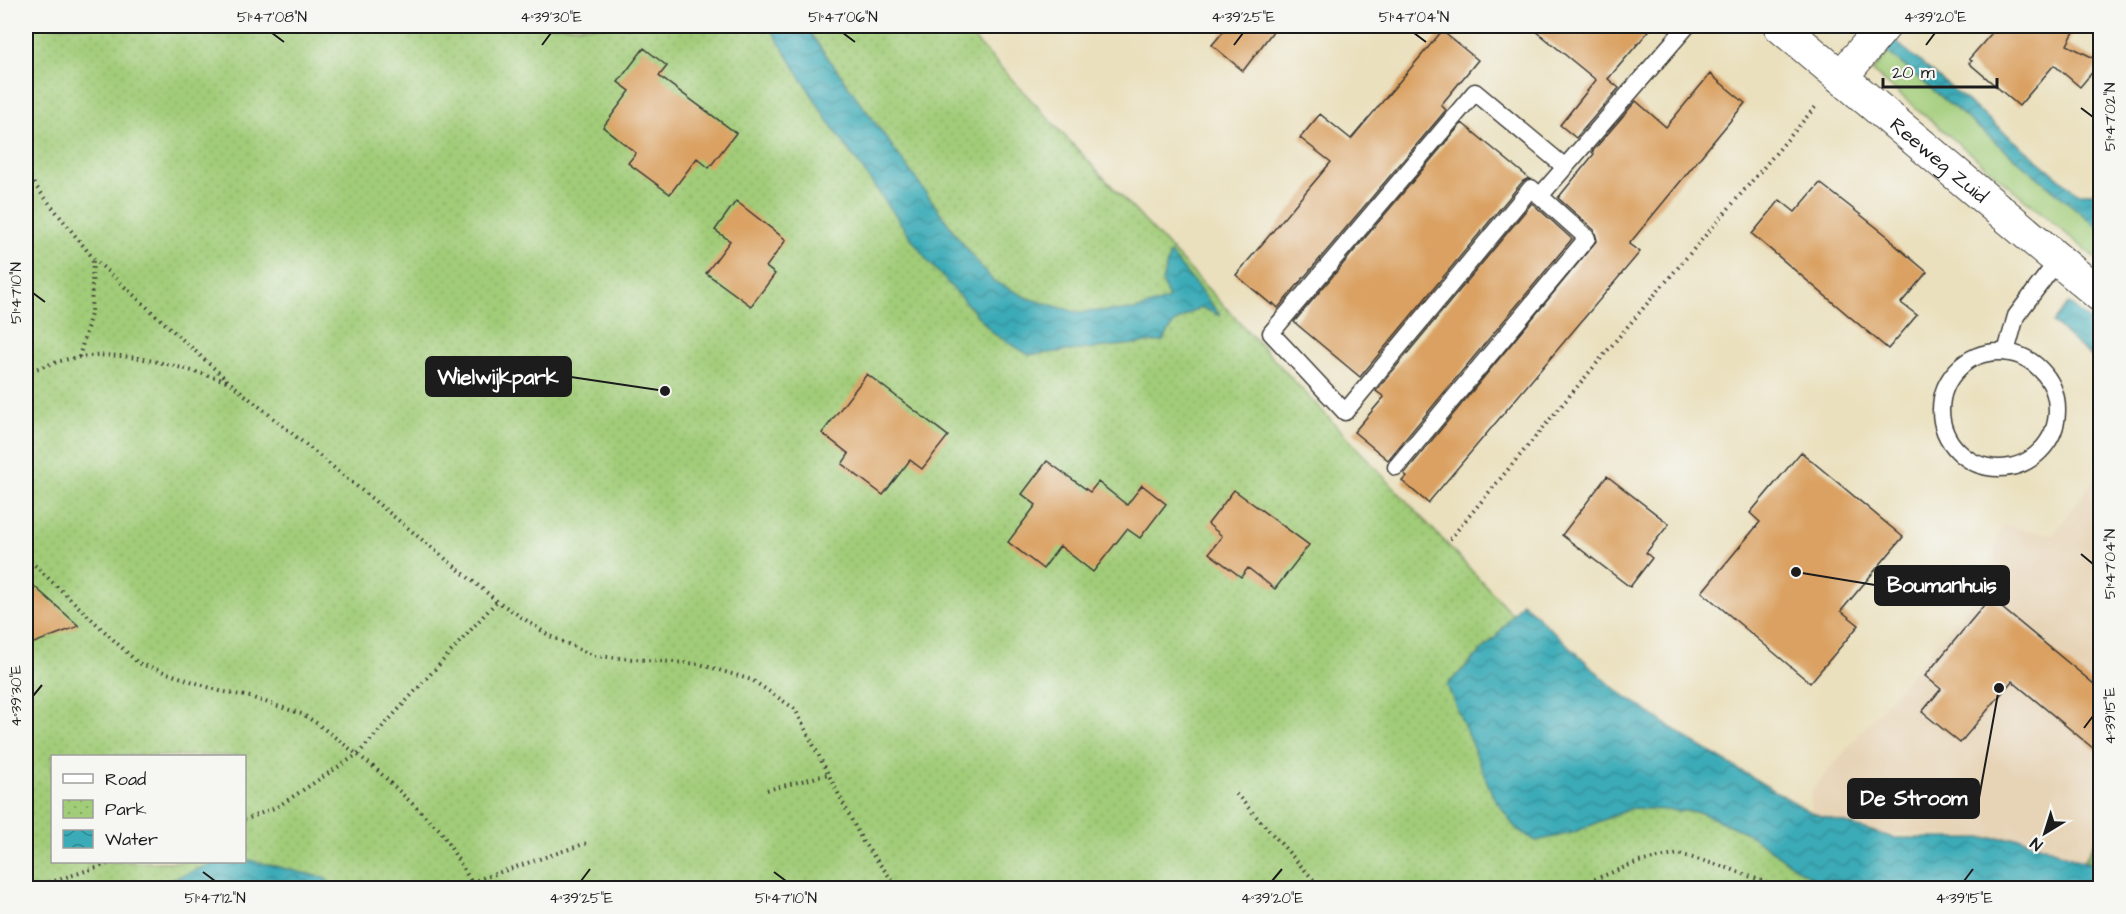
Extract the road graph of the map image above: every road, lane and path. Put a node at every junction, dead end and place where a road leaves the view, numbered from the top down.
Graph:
1 (1687, 26) edge
2 (1780, 26) edge
3 (1884, 26) edge
4 (1850, 66) junction
5 (1565, 167) junction
6 (26, 174) edge
7 (1540, 196) junction
8 (93, 258) junction
9 (2058, 260) junction
10 (2100, 295) edge
11 (2006, 352) junction
12 (79, 357) junction
13 (26, 372) edge
14 (228, 381) junction
15 (1396, 467) dead end
16 (1450, 539) dead end
17 (26, 557) edge
18 (497, 601) junction
19 (358, 754) junction
20 (829, 774) junction
21 (767, 790) dead end
22 (1236, 795) dead end
23 (246, 819) edge
24 (586, 843) dead end
25 (108, 863) edge
26 (471, 882) junction
27 (32, 888) edge
28 (475, 888) edge
29 (898, 888) edge
30 (1322, 888) edge
31 (1566, 888) edge
32 (1780, 888) edge

1 - 5 lane
2 - 4 street, Reeweg Zuid
3 - 4 street
4 - 9 street, Reeweg Zuid
4 - 16 path
5 - 7 lane
5 - 7 lane
6 - 8 path
7 - 15 lane
8 - 12 path
8 - 14 path
9 - 10 street, Reeweg Zuid
9 - 11 lane
11 - 11 lane
12 - 13 path
12 - 14 path
14 - 18 path
17 - 19 path
18 - 19 path
18 - 20 path
19 - 23 path
19 - 26 path
20 - 21 path
20 - 29 path
22 - 30 path
24 - 26 path
25 - 27 path
26 - 28 path
31 - 32 path

